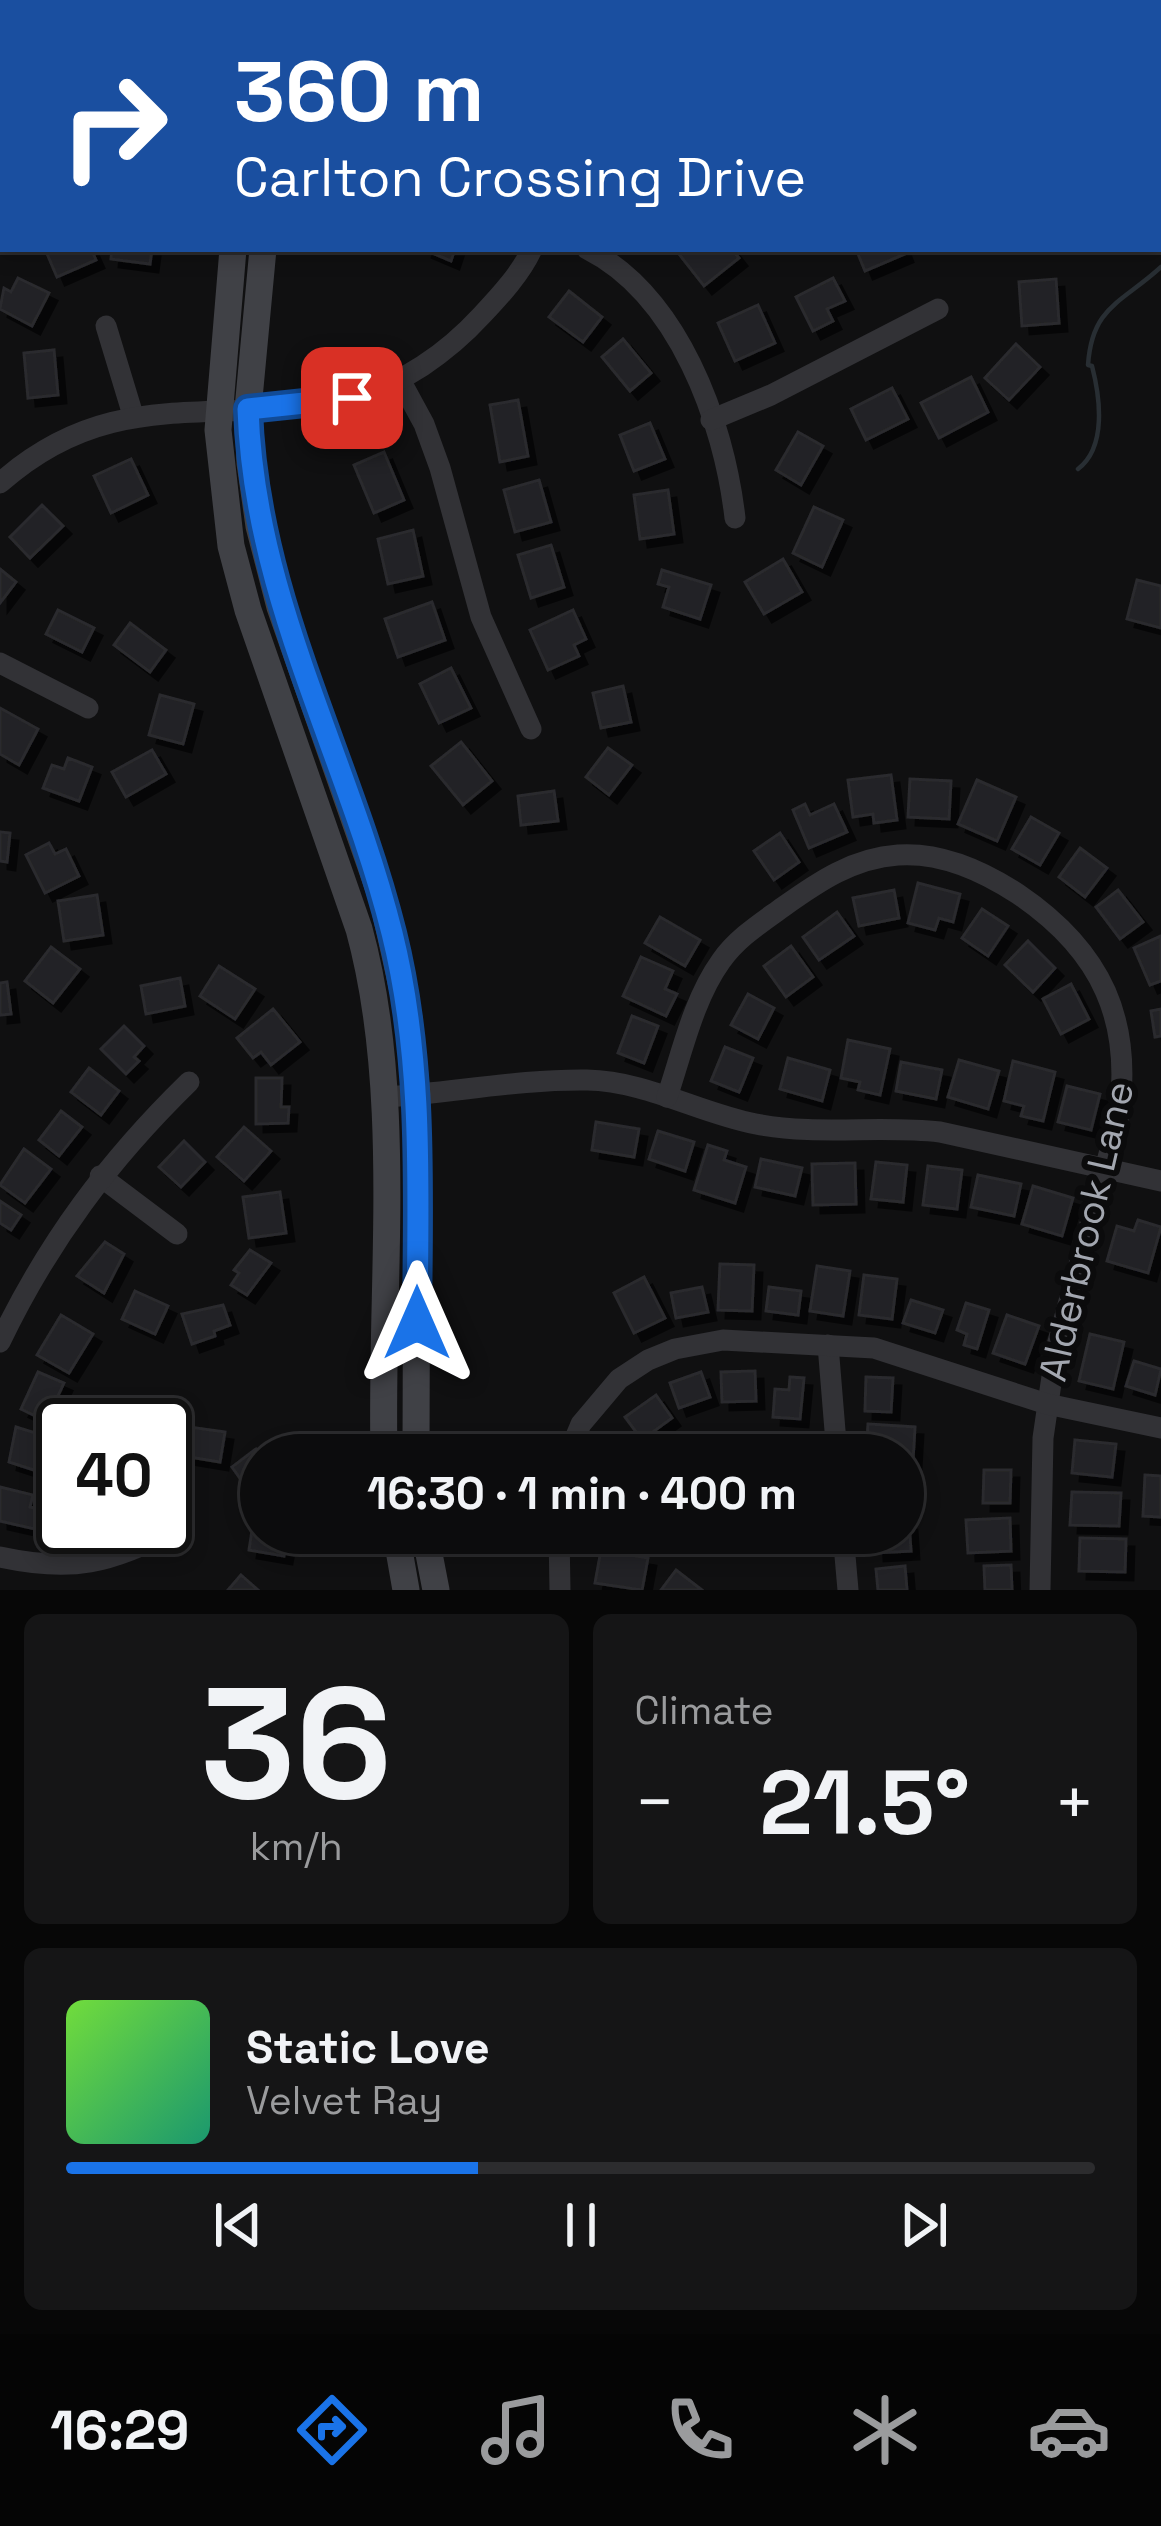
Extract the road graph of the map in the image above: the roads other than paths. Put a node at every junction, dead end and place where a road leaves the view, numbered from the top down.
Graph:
1 (233, 252) edge
2 (262, 252) edge
3 (530, 252) edge
4 (592, 252) edge
5 (938, 309) dead end
6 (106, 326) dead end
7 (399, 378) junction
8 (248, 409) junction
9 (219, 410) junction
10 (133, 415) junction
11 (711, 420) junction
12 (0, 483) edge
13 (735, 518) dead end
14 (0, 663) edge
15 (88, 708) dead end
16 (531, 729) dead end
17 (188, 1082) dead end
18 (417, 1095) junction
19 (384, 1096) junction
20 (667, 1097) junction
21 (1105, 1168) junction
22 (100, 1176) junction
23 (1161, 1181) edge
24 (177, 1234) dead end
25 (0, 1342) edge
26 (828, 1345) junction
27 (1047, 1404) junction
28 (1161, 1428) edge
29 (384, 1434) edge
30 (416, 1434) edge
31 (580, 1434) edge
32 (835, 1434) edge
33 (122, 1554) edge
34 (400, 1554) edge
35 (428, 1554) edge
36 (559, 1554) edge
37 (845, 1554) edge
38 (0, 1558) edge
39 (406, 1590) edge
40 (436, 1590) edge
41 (560, 1590) edge
42 (848, 1590) edge
43 (1040, 1590) edge

1 - 9 street
2 - 8 street
3 - 7 street
4 - 11 street
5 - 11 street
6 - 10 street
7 - 8 street
7 - 16 street
8 - 9 street
8 - 18 street
9 - 10 street
9 - 19 street
10 - 12 street
11 - 13 street
14 - 15 street
17 - 22 street
18 - 19 street
18 - 20 street
18 - 30 street
19 - 29 street
20 - 21 street
20 - 21 street, Alderbrook Lane
21 - 23 street
21 - 27 street, Alderbrook Lane
22 - 24 street
22 - 25 street
26 - 27 street
26 - 31 street
26 - 32 street
27 - 28 street
27 - 43 street, Alderbrook Lane
33 - 38 street
34 - 39 street
35 - 40 street
36 - 41 street
37 - 42 street

